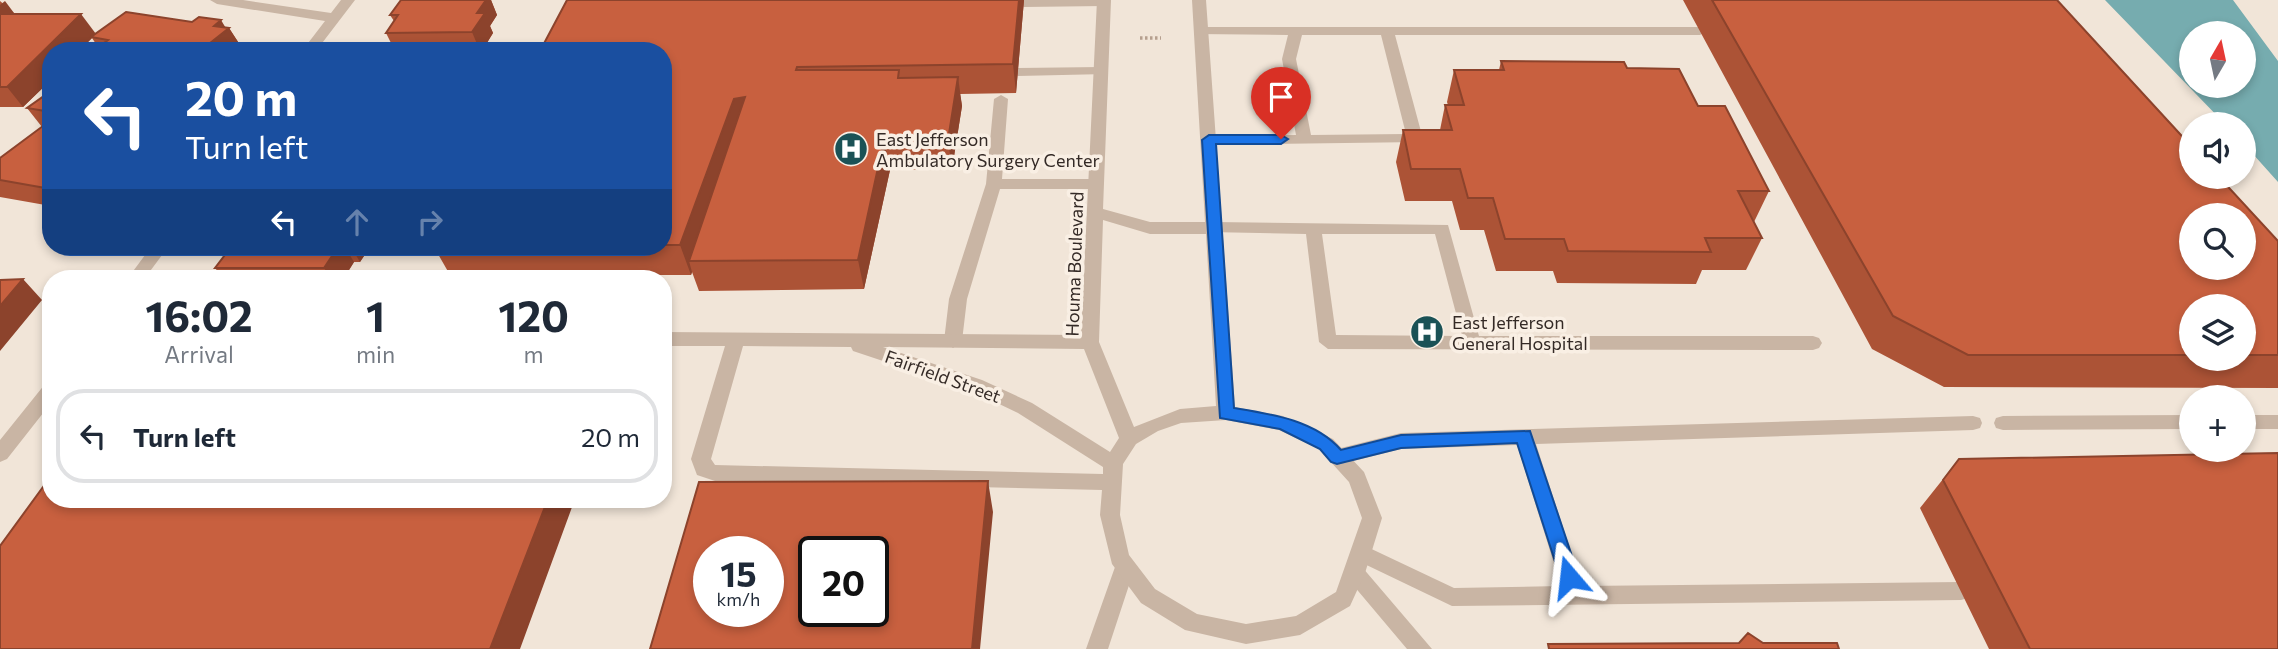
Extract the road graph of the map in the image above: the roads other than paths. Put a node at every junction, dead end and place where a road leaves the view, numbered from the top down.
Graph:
1 (217, 0) edge
2 (348, 0) edge
3 (1199, 0) edge
4 (1104, 1) edge
5 (1024, 3) dead end
6 (334, 18) junction
7 (1201, 31) junction
8 (1700, 31) dead end
9 (1296, 32) junction
10 (1387, 32) junction
11 (316, 42) edge
12 (1101, 71) junction
13 (1018, 72) edge
14 (1001, 99) dead end
15 (1304, 139) junction
16 (1209, 140) junction
17 (994, 184) junction
18 (1096, 184) junction
19 (1095, 212) junction
20 (1214, 228) junction
21 (1313, 228) junction
22 (153, 256) edge
23 (142, 270) edge
24 (672, 339) edge
25 (736, 340) junction
26 (842, 341) junction
27 (953, 341) junction
28 (1090, 342) junction
29 (1472, 342) junction
30 (1813, 343) dead end
31 (42, 400) edge
32 (1226, 413) junction
33 (2179, 422) edge
34 (2256, 422) edge
35 (2278, 422) edge
36 (1973, 423) dead end
37 (2003, 423) dead end
38 (1524, 436) junction
39 (1129, 439) junction
40 (0, 454) edge
41 (1337, 457) junction
42 (1112, 473) junction
43 (1358, 563) junction
44 (1125, 567) junction
45 (1961, 591) dead end
46 (1575, 596) junction
47 (1097, 649) edge
48 (1421, 649) edge

1 - 6 street
2 - 6 street
3 - 7 street
4 - 5 street
4 - 12 street, Houma Boulevard
6 - 11 street
7 - 9 street
7 - 16 street
8 - 10 street
9 - 10 street
9 - 15 street
10 - 15 street
12 - 13 street
12 - 18 street, Houma Boulevard
14 - 17 street
15 - 16 street
16 - 20 street
17 - 18 street
17 - 27 street
18 - 19 street, Houma Boulevard
19 - 20 street
19 - 28 street, Houma Boulevard
20 - 21 street
20 - 32 street
21 - 29 street
21 - 29 street
22 - 23 street
24 - 25 street, Fairfield Street
25 - 26 street, Fairfield Street
25 - 42 street
26 - 27 street, Fairfield Street
26 - 42 street, Fairfield Street
27 - 28 street, Fairfield Street
28 - 39 street, Houma Boulevard
29 - 30 street
31 - 40 street
32 - 39 street
32 - 41 street
33 - 37 street
34 - 35 street
36 - 38 street
38 - 41 street
38 - 46 street
39 - 42 street
41 - 43 street
42 - 44 street
43 - 44 street
43 - 46 street
43 - 48 street
44 - 47 street
45 - 46 street

